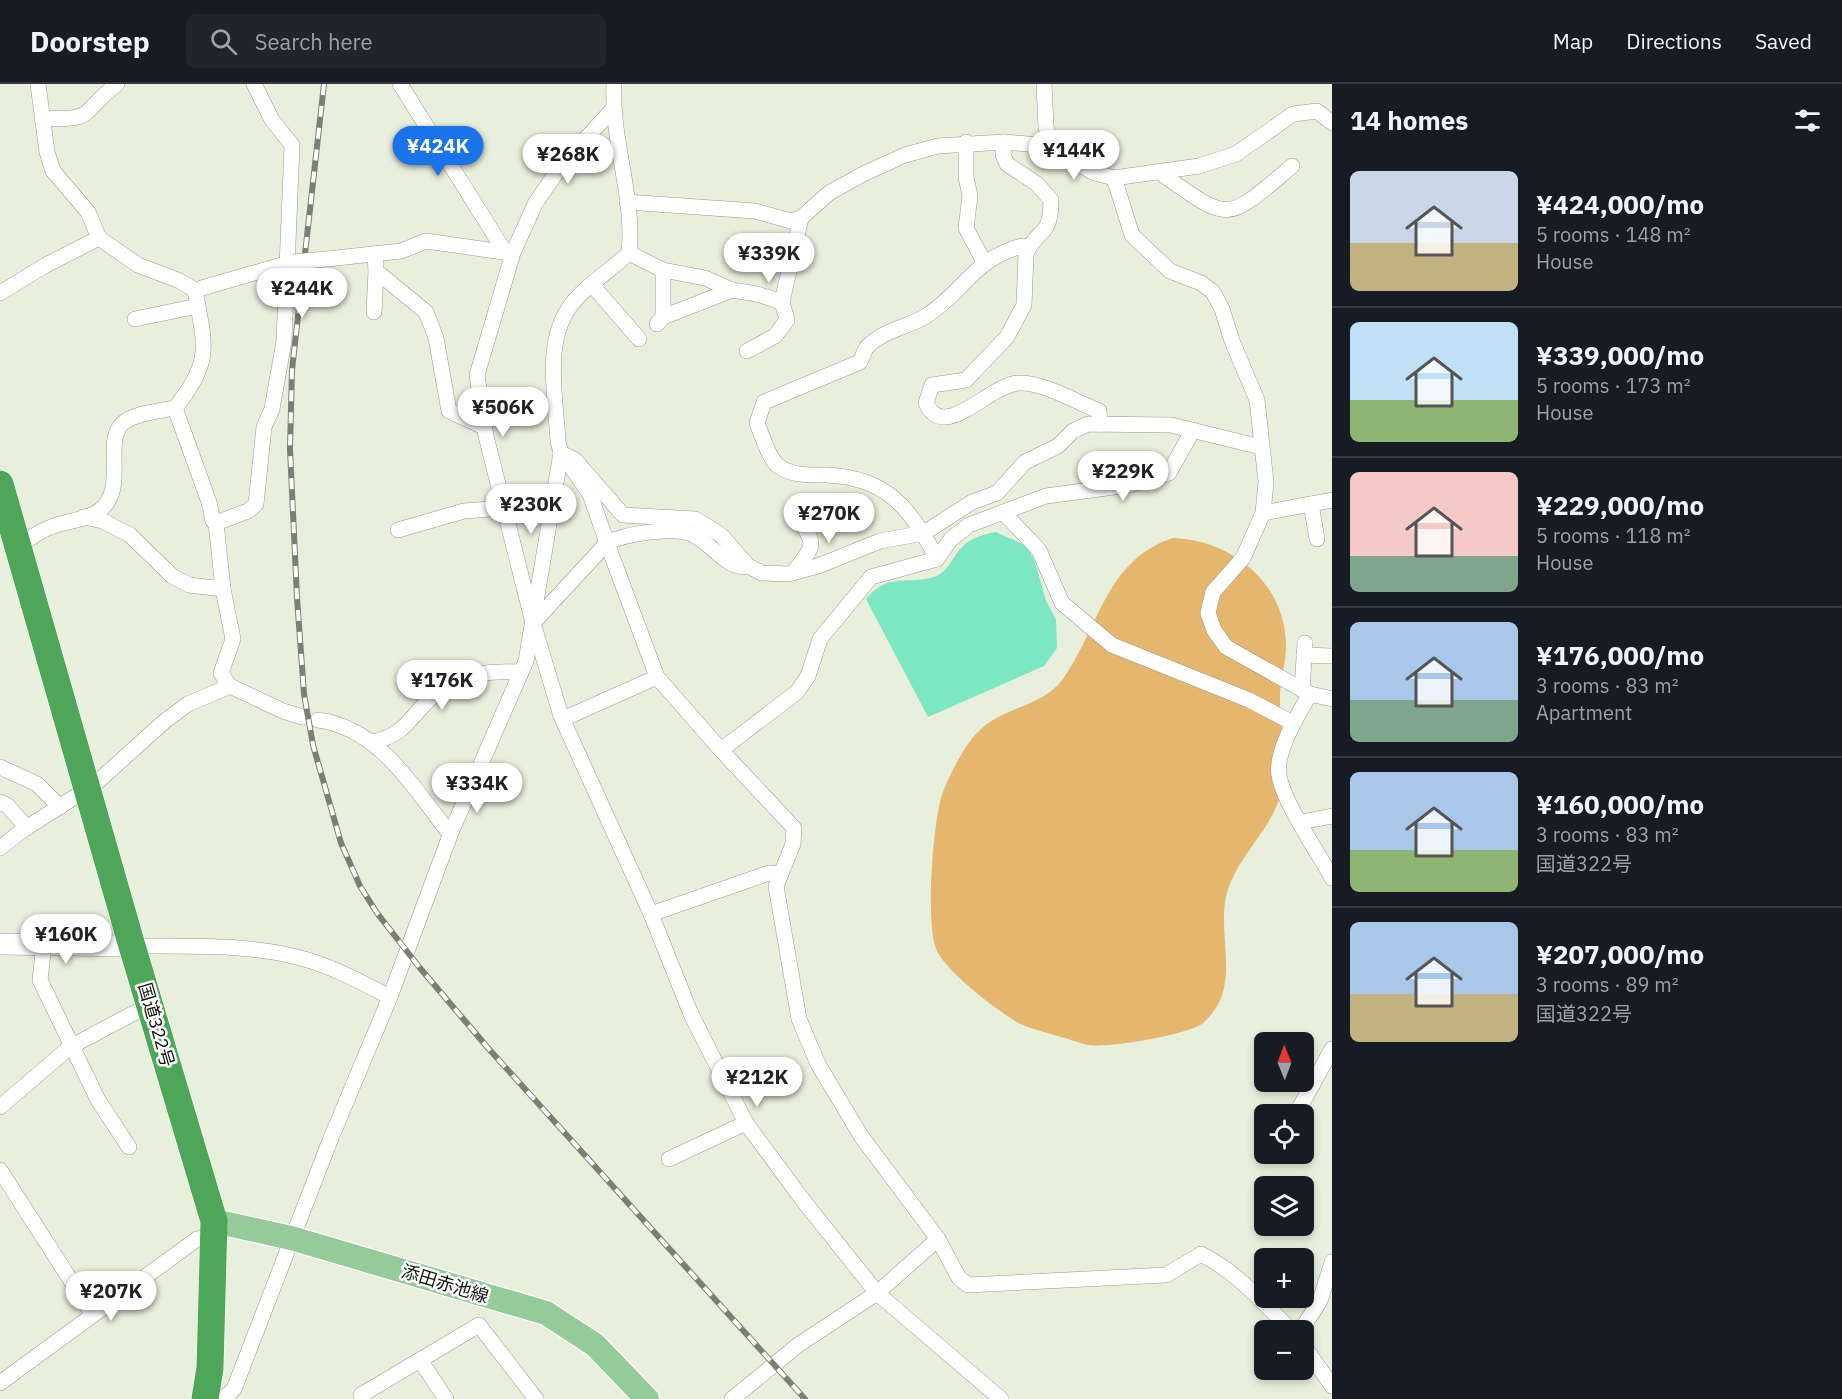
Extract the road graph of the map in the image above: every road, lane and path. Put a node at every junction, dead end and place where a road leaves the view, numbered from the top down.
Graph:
1 (38, 84) edge
2 (117, 84) edge
3 (254, 84) edge
4 (400, 84) edge
5 (614, 84) edge
6 (1044, 84) edge
7 (612, 110) junction
8 (1324, 111) edge
9 (42, 118) junction
10 (1332, 123) edge
11 (966, 142) junction
12 (1004, 142) junction
13 (1052, 146) junction
14 (1292, 166) dead end
15 (1159, 172) junction
16 (1114, 178) junction
17 (627, 202) junction
18 (801, 218) junction
19 (99, 238) junction
20 (1028, 249) junction
21 (509, 252) junction
22 (375, 254) junction
23 (629, 254) junction
24 (984, 262) junction
25 (289, 263) junction
26 (663, 270) junction
27 (376, 271) junction
28 (593, 286) junction
29 (195, 290) junction
30 (732, 290) junction
31 (0, 293) edge
32 (782, 302) junction
33 (198, 306) junction
34 (374, 312) dead end
35 (135, 319) dead end
36 (639, 339) dead end
37 (747, 351) dead end
38 (175, 408) junction
39 (1100, 424) junction
40 (484, 427) junction
41 (1193, 430) junction
42 (1260, 447) junction
43 (561, 453) junction
44 (0, 484) edge
45 (1332, 500) edge
46 (1311, 504) junction
47 (503, 508) junction
48 (795, 512) dead end
49 (1005, 513) junction
50 (1263, 513) junction
51 (81, 517) junction
52 (216, 523) junction
53 (398, 530) dead end
54 (924, 533) junction
55 (1317, 539) dead end
56 (607, 543) junction
57 (19, 546) junction
58 (937, 559) junction
59 (748, 566) junction
60 (793, 573) junction
61 (223, 589) junction
62 (533, 623) junction
63 (1332, 656) edge
64 (521, 672) junction
65 (657, 677) junction
66 (230, 686) junction
67 (1306, 692) junction
68 (1332, 699) edge
69 (563, 720) junction
70 (1293, 723) junction
71 (372, 742) junction
72 (721, 750) junction
73 (0, 767) edge
74 (87, 790) junction
75 (0, 802) edge
76 (60, 807) junction
77 (1332, 816) edge
78 (1301, 822) junction
79 (27, 828) junction
80 (450, 834) junction
81 (0, 848) edge
82 (779, 874) junction
83 (1332, 878) edge
84 (651, 914) junction
85 (0, 944) edge
86 (44, 945) junction
87 (132, 946) junction
88 (390, 998) junction
89 (151, 1004) junction
90 (70, 1047) junction
91 (1332, 1049) edge
92 (1314, 1082) edge
93 (0, 1107) edge
94 (746, 1123) junction
95 (129, 1148) dead end
96 (669, 1159) dead end
97 (0, 1170) edge
98 (213, 1229) junction
99 (291, 1238) junction
100 (938, 1239) junction
101 (1332, 1262) edge
102 (877, 1293) junction
103 (93, 1315) junction
104 (1281, 1320) edge
105 (1308, 1320) edge
106 (1314, 1359) edge
107 (420, 1360) junction
108 (0, 1383) edge
109 (1332, 1386) edge
110 (205, 1399) edge
111 (223, 1399) edge
112 (363, 1399) edge
113 (446, 1399) edge
114 (536, 1399) edge
115 (647, 1399) edge
116 (732, 1399) edge
117 (1001, 1399) edge

1 - 9 street
2 - 9 street
3 - 25 street
4 - 21 street
5 - 7 street
6 - 13 street
7 - 17 street
7 - 21 street
8 - 10 street
8 - 15 street
9 - 19 street
11 - 12 street
11 - 18 street
11 - 24 street
12 - 13 street
12 - 20 street
13 - 16 street
14 - 15 street
15 - 16 street
16 - 42 street
17 - 18 street
17 - 23 street
18 - 32 street
19 - 29 street
19 - 31 street
20 - 24 street
20 - 39 street
21 - 22 street
21 - 40 street
22 - 25 street, bridge
22 - 27 street
23 - 26 street
23 - 28 street
24 - 54 street
25 - 29 street
25 - 52 street
26 - 30 street
26 - 30 street
27 - 34 street
27 - 40 street
28 - 36 street
28 - 43 street
29 - 33 street
30 - 32 street
32 - 37 street
33 - 35 street
33 - 38 street
38 - 51 street
38 - 52 street
39 - 41 street
39 - 54 street
40 - 47 street
41 - 42 street
41 - 49 street
42 - 50 street
43 - 56 street
43 - 59 street
43 - 62 street
44 - 57 highway, 国道322号
45 - 46 street
46 - 50 street
46 - 55 street
47 - 53 street
47 - 62 street
48 - 60 street
49 - 58 street
49 - 70 street
50 - 67 street
51 - 57 street
51 - 61 street
52 - 61 street
54 - 58 street
54 - 60 street
56 - 59 street
56 - 62 street
56 - 65 street
57 - 74 highway, 国道322号
58 - 72 street
59 - 60 street
61 - 66 street
62 - 64 street
62 - 69 street
63 - 67 street
64 - 71 street
64 - 80 street
65 - 69 street
65 - 72 street
66 - 71 street
66 - 74 street
67 - 68 street
67 - 70 street
69 - 84 street
70 - 78 street
71 - 80 street
72 - 82 street
73 - 76 street
74 - 76 street
74 - 87 highway, 国道322号
75 - 79 street
76 - 79 street
77 - 78 street
78 - 83 street
79 - 81 street
80 - 88 street
82 - 84 street
82 - 100 street
84 - 94 street
85 - 86 street
86 - 87 street
86 - 90 street
87 - 88 street
87 - 89 highway, 国道322号
88 - 99 street
89 - 90 street
89 - 98 highway, 国道322号
90 - 93 street
90 - 95 street
91 - 92 street
94 - 96 street
94 - 102 street
97 - 103 street
98 - 99 main road, 添田赤池線
98 - 103 street
98 - 110 highway, 国道322号
99 - 111 street
99 - 115 main road, 添田赤池線
100 - 102 street
100 - 104 street
101 - 105 street
102 - 116 street
102 - 117 street
103 - 108 street
106 - 109 street
107 - 112 street
107 - 113 street
107 - 114 street

